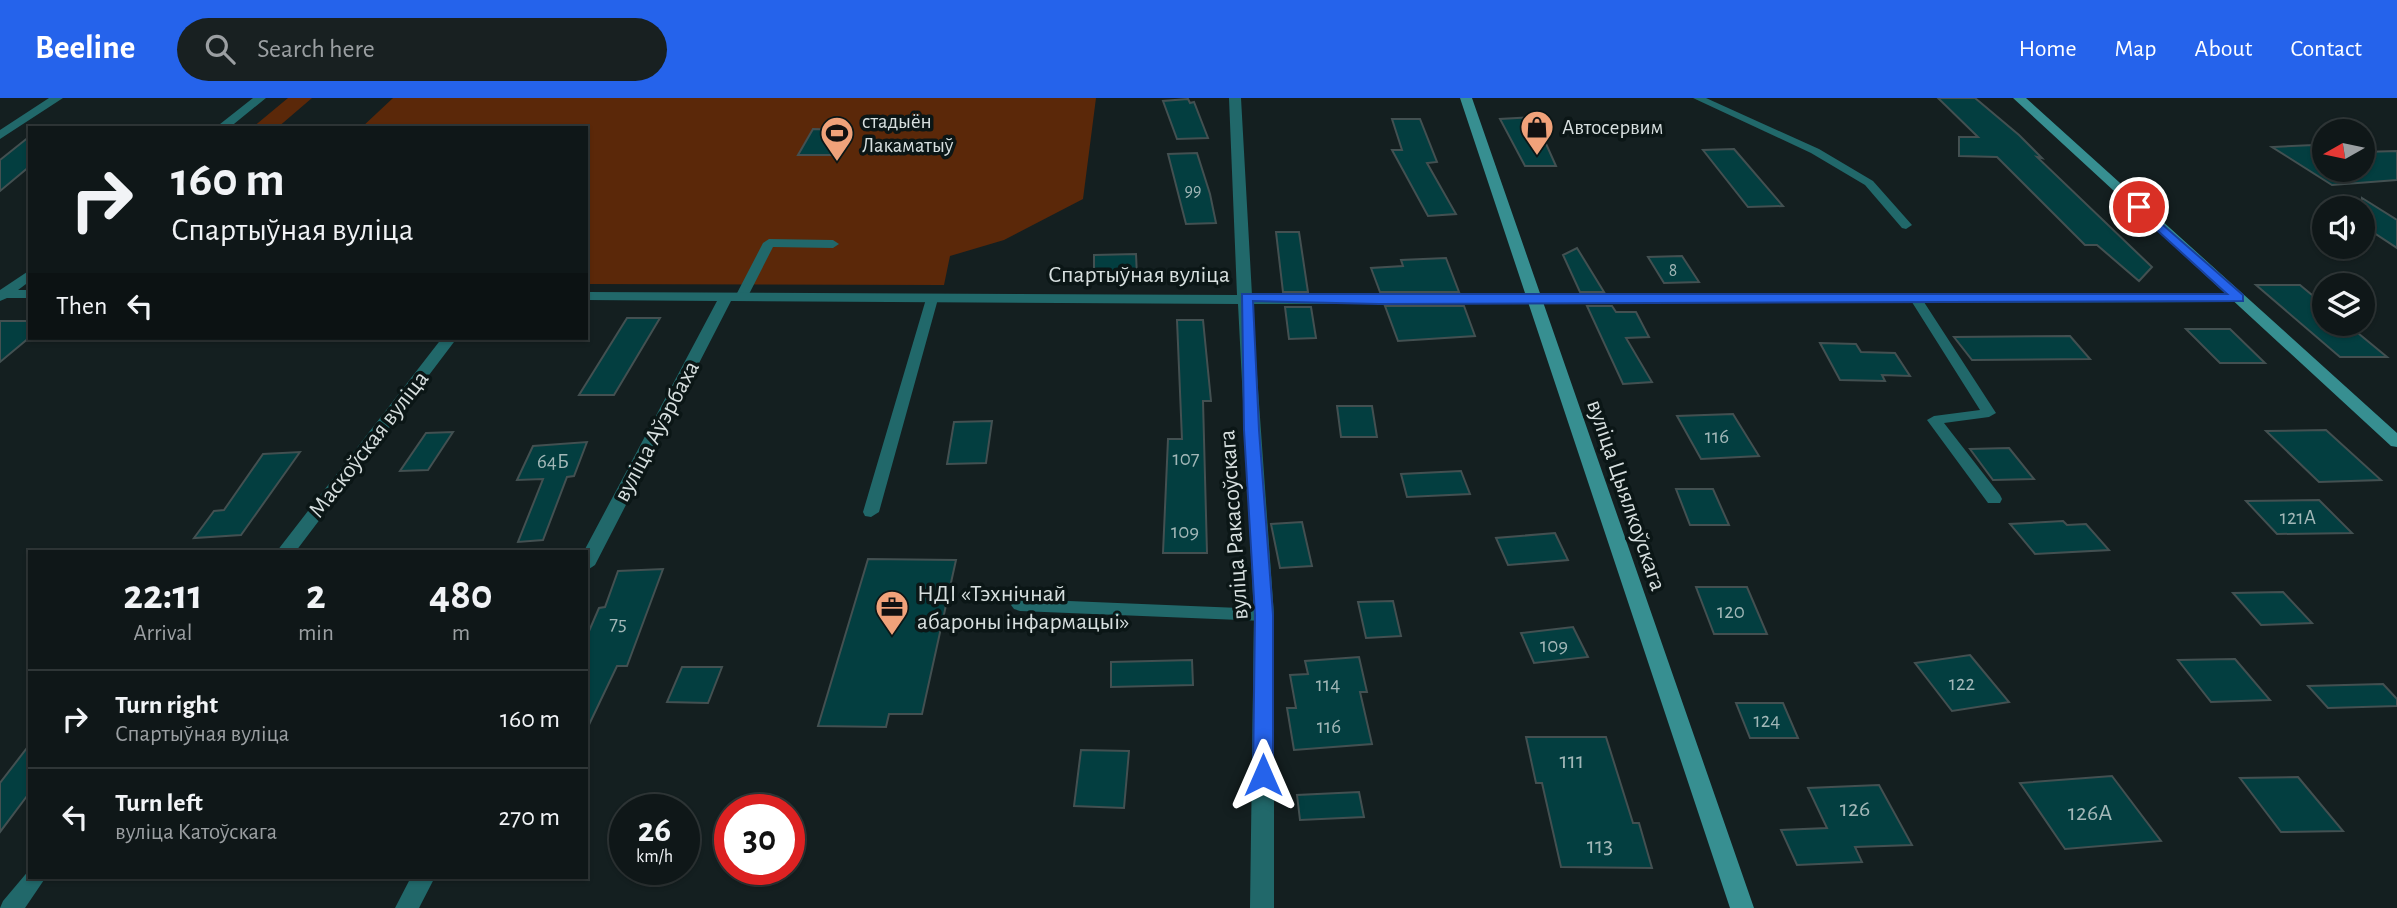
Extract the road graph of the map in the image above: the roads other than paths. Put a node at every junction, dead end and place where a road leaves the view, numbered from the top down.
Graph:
1 (57, 98) edge
2 (260, 98) edge
3 (1235, 98) edge
4 (1466, 98) edge
5 (1698, 98) edge
6 (2019, 98) edge
7 (224, 126) edge
8 (0, 135) edge
9 (1906, 225) dead end
10 (833, 244) dead end
11 (28, 275) edge
12 (28, 294) edge
13 (1, 295) edge
14 (588, 296) edge
15 (734, 297) junction
16 (1247, 297) junction
17 (1534, 298) junction
18 (2238, 298) junction
19 (932, 299) junction
20 (1916, 299) junction
21 (448, 340) edge
22 (2397, 442) edge
23 (1994, 499) dead end
24 (870, 512) dead end
25 (287, 550) edge
26 (588, 561) edge
27 (1020, 606) dead end
28 (1264, 615) junction
29 (33, 879) edge
30 (422, 879) edge
31 (11, 908) edge
32 (407, 908) edge
33 (1262, 908) edge
34 (1742, 908) edge

1 - 8 street
2 - 7 street
3 - 16 street, вуліца Ракасоўскага
4 - 17 street, вуліца Цыялкоўскага
5 - 9 lane
6 - 18 street
10 - 15 lane
11 - 13 street
12 - 13 street
14 - 15 street, Спартыўная вуліца
15 - 19 street, Спартыўная вуліца
15 - 26 street, вуліца Аўэрбаха
16 - 17 street, Спартыўная вуліца
16 - 19 street, Спартыўная вуліца
16 - 28 street, вуліца Ракасоўскага
17 - 20 street, Спартыўная вуліца
17 - 34 street, вуліца Цыялкоўскага
18 - 20 street, Спартыўная вуліца
18 - 22 street
19 - 24 lane
20 - 23 lane
21 - 25 street, Маскоўская вуліца
27 - 28 lane
28 - 33 street, вуліца Ракасоўскага
29 - 31 street
30 - 32 street

